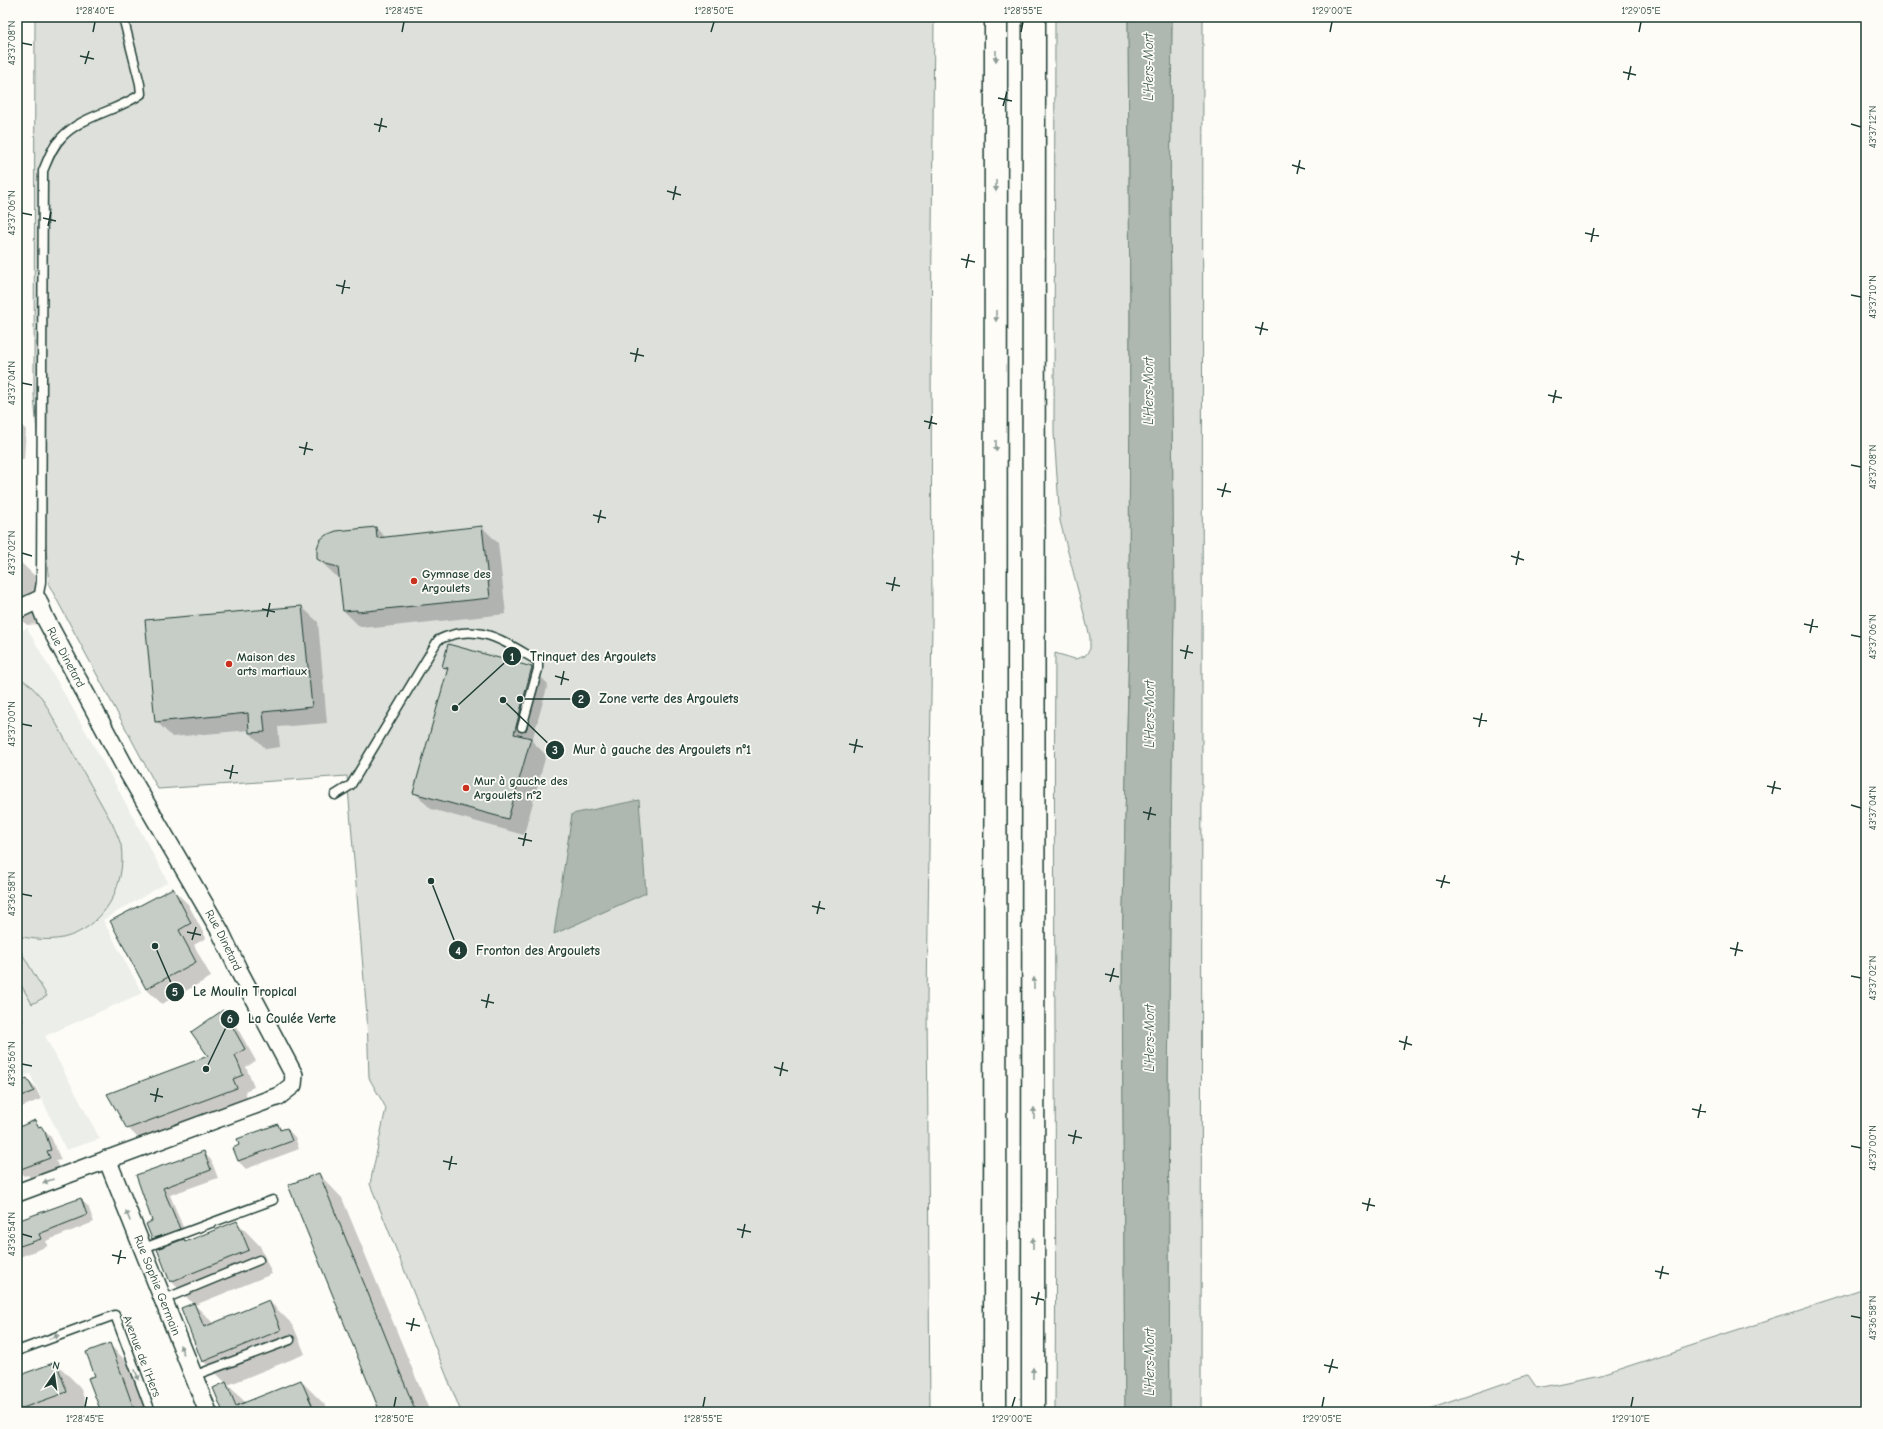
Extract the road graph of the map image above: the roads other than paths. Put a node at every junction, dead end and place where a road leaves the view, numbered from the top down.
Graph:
1 (123, 17) edge
2 (996, 17) edge
3 (1034, 17) edge
4 (38, 600) junction
5 (17, 610) edge
6 (522, 727) dead end
7 (336, 795) dead end
8 (107, 1160) junction
9 (17, 1193) edge
10 (273, 1200) dead end
11 (141, 1249) junction
12 (259, 1260) dead end
13 (162, 1300) junction
14 (290, 1340) dead end
15 (17, 1351) edge
16 (193, 1376) junction
17 (151, 1412) edge
18 (208, 1412) edge
19 (995, 1412) edge
20 (1033, 1412) edge

1 - 4 lane
2 -> 19 highway
20 -> 3 highway
4 - 5 street
4 - 8 street, Rue Dinetard
6 - 7 lane
8 -> 9 street, Rue Dinetard
11 -> 8 street, Rue Sophie Germain
10 - 11 lane
11 - 13 street, Rue Sophie Germain
12 - 13 lane
16 -> 13 street, Rue Sophie Germain
14 - 16 lane
15 -> 17 lane, Avenue de l'Hers
16 - 18 street, Rue Sophie Germain

